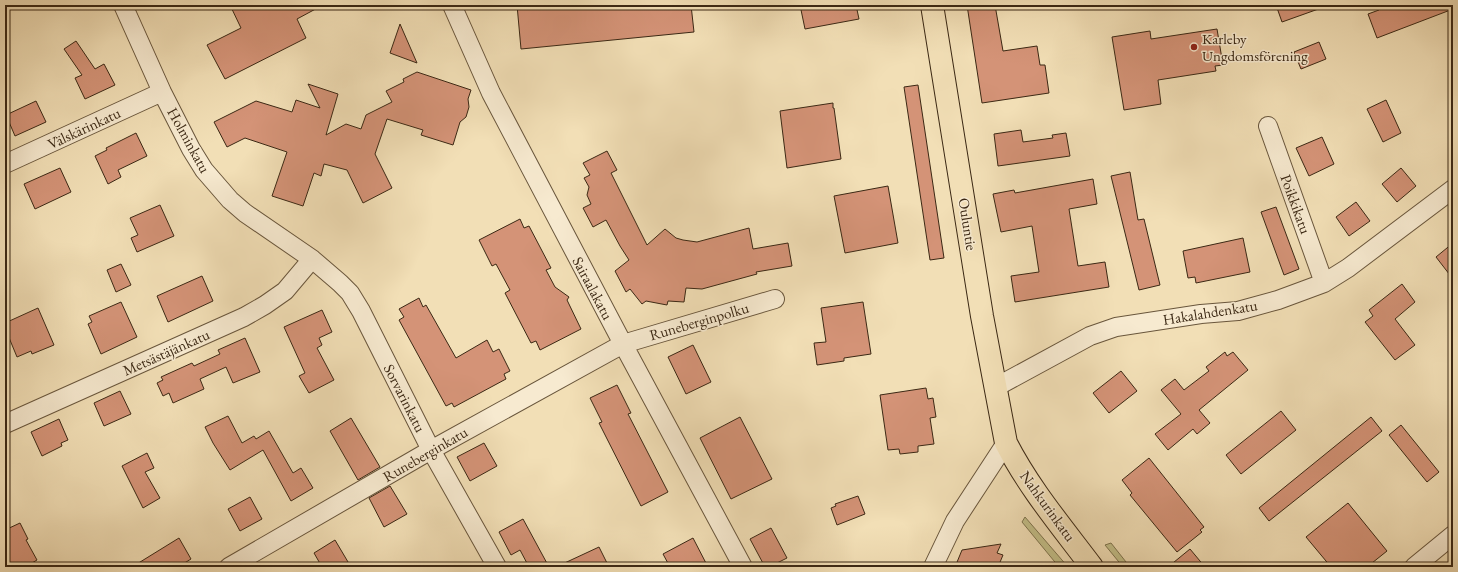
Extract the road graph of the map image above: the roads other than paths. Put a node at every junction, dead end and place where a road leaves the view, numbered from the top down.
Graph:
1 (123, 5) edge
2 (452, 5) edge
3 (932, 5) edge
4 (162, 92) junction
5 (1268, 126) dead end
6 (5, 164) edge
7 (1453, 189) edge
8 (312, 259) junction
9 (1324, 283) junction
10 (775, 299) dead end
11 (623, 344) junction
12 (996, 387) junction
13 (5, 424) edge
14 (1006, 443) junction
15 (432, 450) junction
16 (1453, 535) edge
17 (229, 567) edge
18 (497, 567) edge
19 (743, 567) edge
20 (933, 567) edge
21 (1092, 567) edge
22 (1414, 567) edge

1 - 4 street, Holminkatu
2 - 11 street, Sairaalakatu
3 - 12 main road, Ouluntie
4 - 6 street, Välskärinkatu
4 - 8 street, Holminkatu
5 - 9 street, Poikkikatu
7 - 9 street, Hakalahdenkatu
8 - 13 street, Metsästäjänkatu
8 - 15 street, Sorvarinkatu
9 - 12 street, Hakalahdenkatu
10 - 11 street, Runeberginpolku
11 - 15 street, Runeberginkatu
11 - 19 street, Sairaalakatu
12 - 14 main road, Ouluntie
14 - 20 street
14 - 21 main road, Nahkurinkatu
15 - 17 street, Runeberginkatu
15 - 18 street, Sorvarinkatu
16 - 22 street

